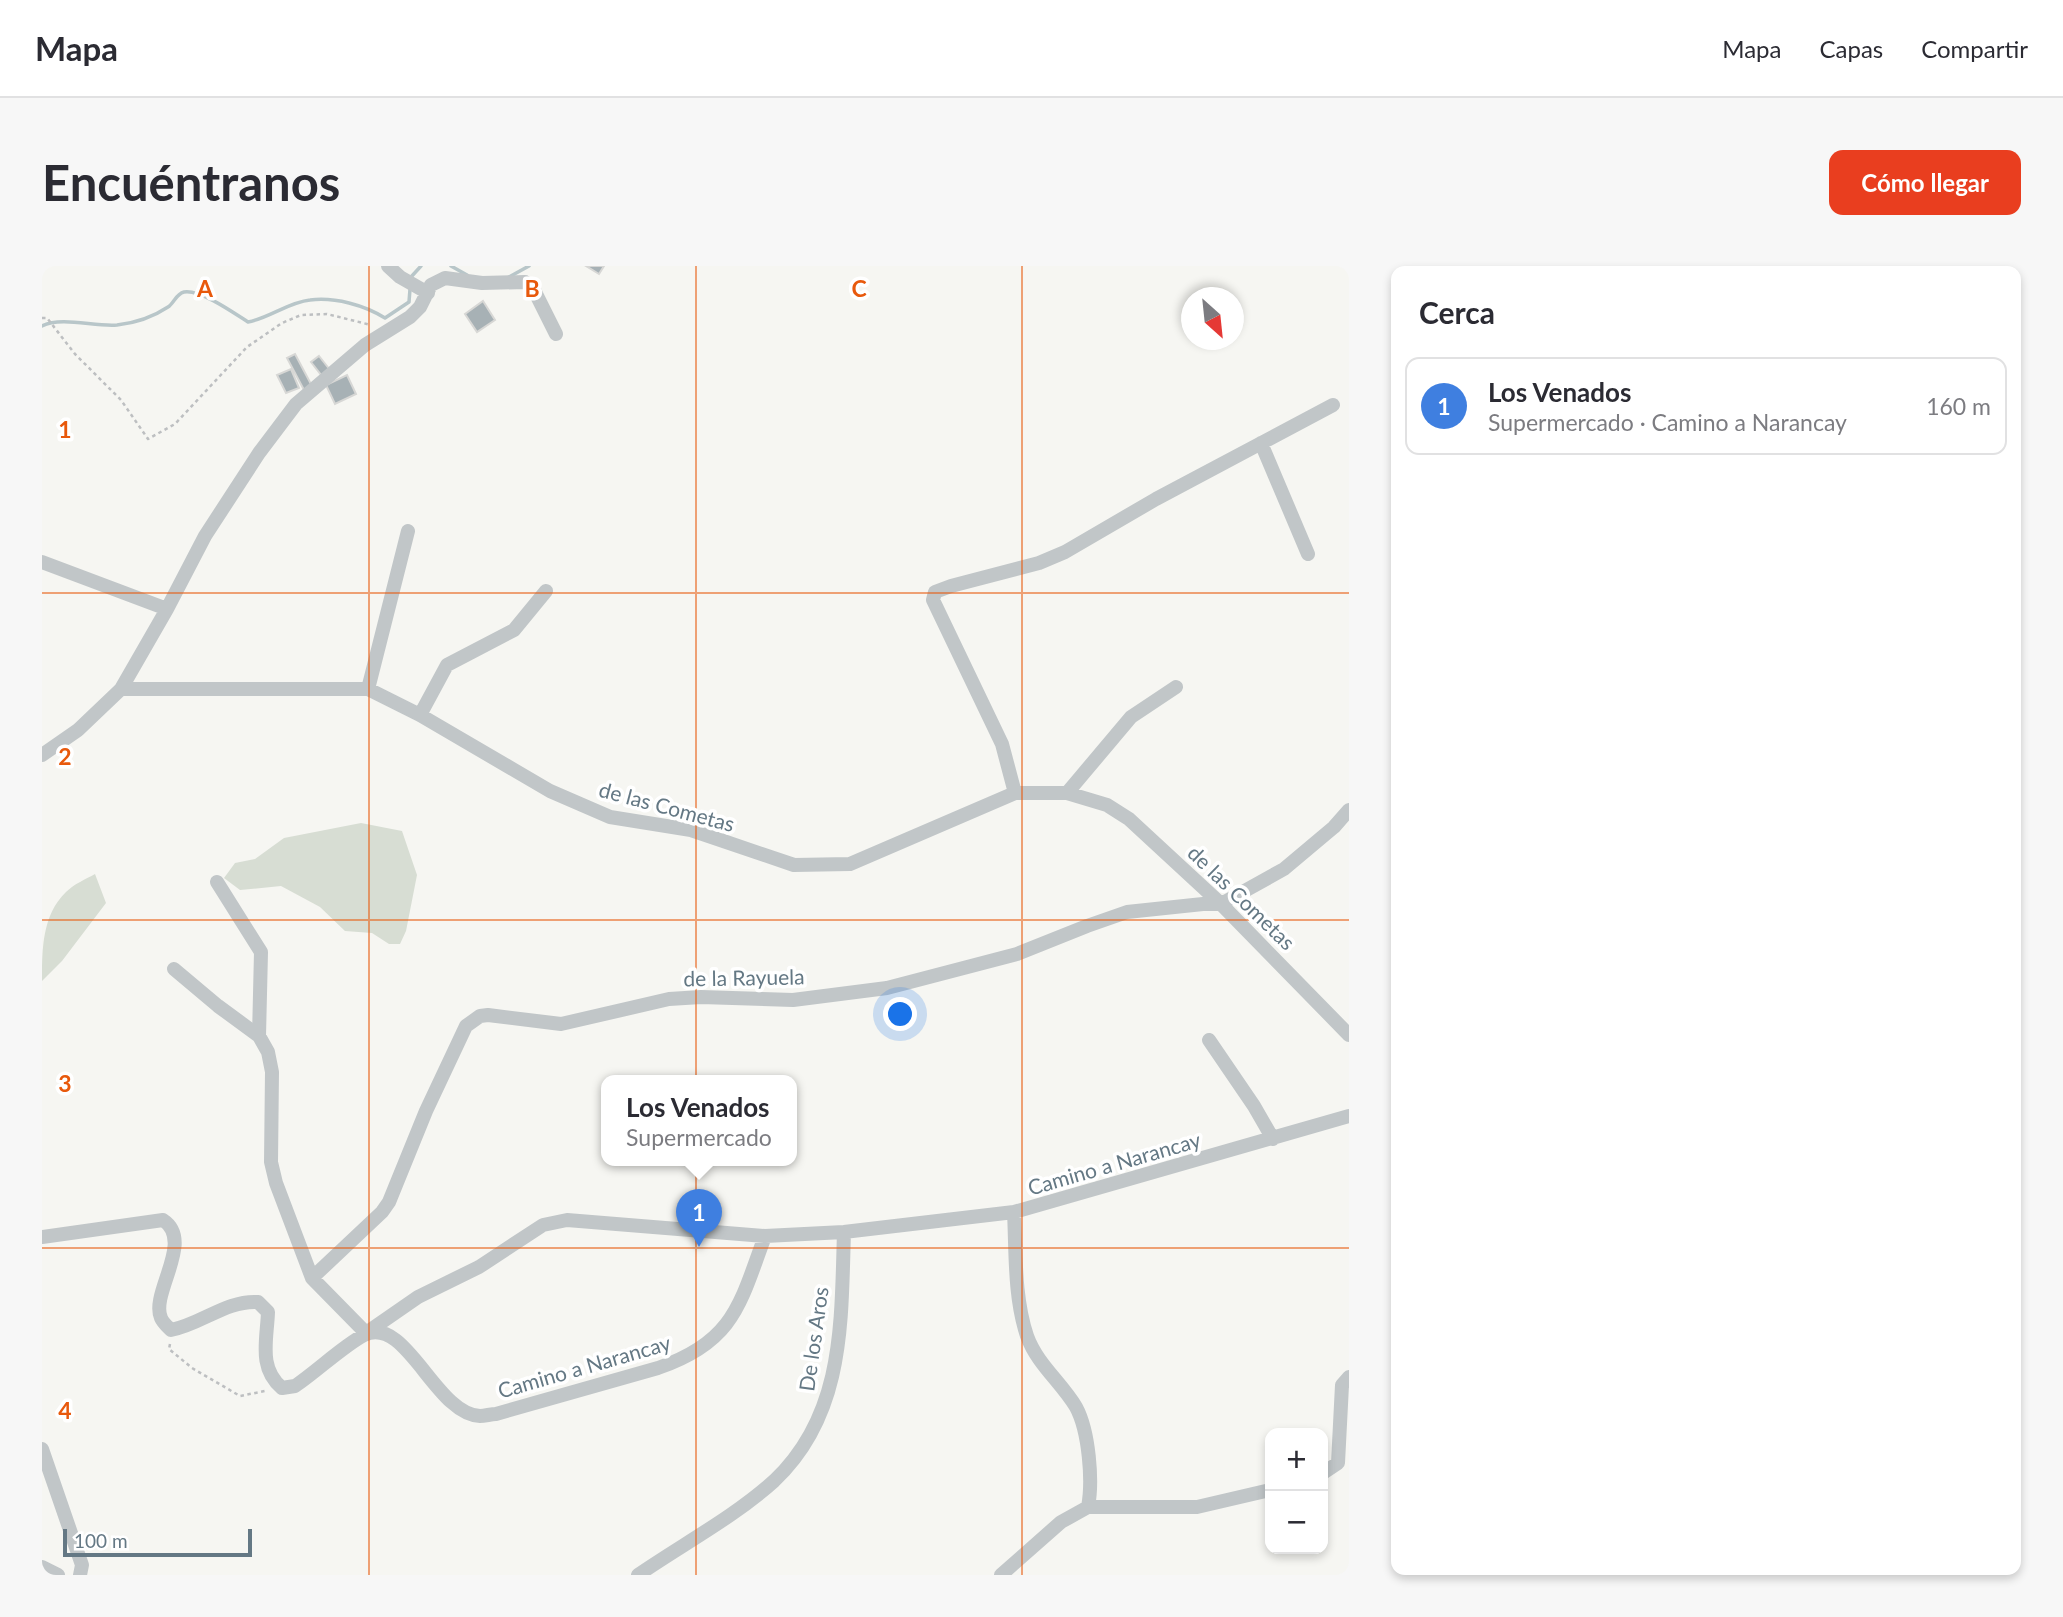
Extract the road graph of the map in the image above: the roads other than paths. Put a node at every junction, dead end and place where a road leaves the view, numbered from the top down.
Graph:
1 (388, 266) edge
2 (428, 293) junction
3 (556, 334) dead end
4 (1334, 405) dead end
5 (1261, 443) junction
6 (408, 531) dead end
7 (1308, 554) dead end
8 (42, 562) edge
9 (546, 592) dead end
10 (167, 609) junction
11 (1176, 687) dead end
12 (121, 689) junction
13 (368, 689) junction
14 (420, 715) junction
15 (42, 755) edge
16 (1015, 793) junction
17 (1067, 793) junction
18 (1349, 810) edge
19 (217, 882) dead end
20 (1220, 904) junction
21 (174, 969) dead end
22 (1349, 1035) edge
23 (259, 1036) junction
24 (1209, 1040) dead end
25 (1349, 1116) edge
26 (1273, 1139) junction
27 (1014, 1212) junction
28 (844, 1233) junction
29 (765, 1236) junction
30 (42, 1237) edge
31 (312, 1278) junction
32 (366, 1334) junction
33 (1349, 1377) edge
34 (42, 1449) edge
35 (1343, 1463) edge
36 (1266, 1491) edge
37 (1088, 1507) junction
38 (42, 1567) edge
39 (58, 1575) edge
40 (80, 1575) edge
41 (638, 1575) edge
42 (1001, 1575) edge

1 - 2 street
2 - 3 street
2 - 10 street
4 - 5 street
5 - 7 street
5 - 16 street
6 - 13 street
8 - 10 street
9 - 14 street
10 - 12 street
11 - 17 street
12 - 13 street, de las Cometas
12 - 15 street
13 - 14 street, de las Cometas
14 - 16 street, de las Cometas
16 - 17 street, de las Cometas
17 - 20 street, de las Cometas
18 - 20 street, de la Rayuela
19 - 23 street
20 - 22 street, de las Cometas
20 - 31 street, de la Rayuela
21 - 23 street
23 - 31 street
24 - 26 street
25 - 26 street, Camino a Narancay
26 - 27 street, Camino a Narancay
27 - 28 street, Camino a Narancay
27 - 37 street
28 - 29 street, Camino a Narancay
28 - 41 street, De los Aros
29 - 32 street, Camino a Narancay
29 - 32 street, Camino a Narancay
30 - 32 street
31 - 32 street
33 - 35 street
34 - 40 street
36 - 37 street
37 - 42 street
38 - 39 street

